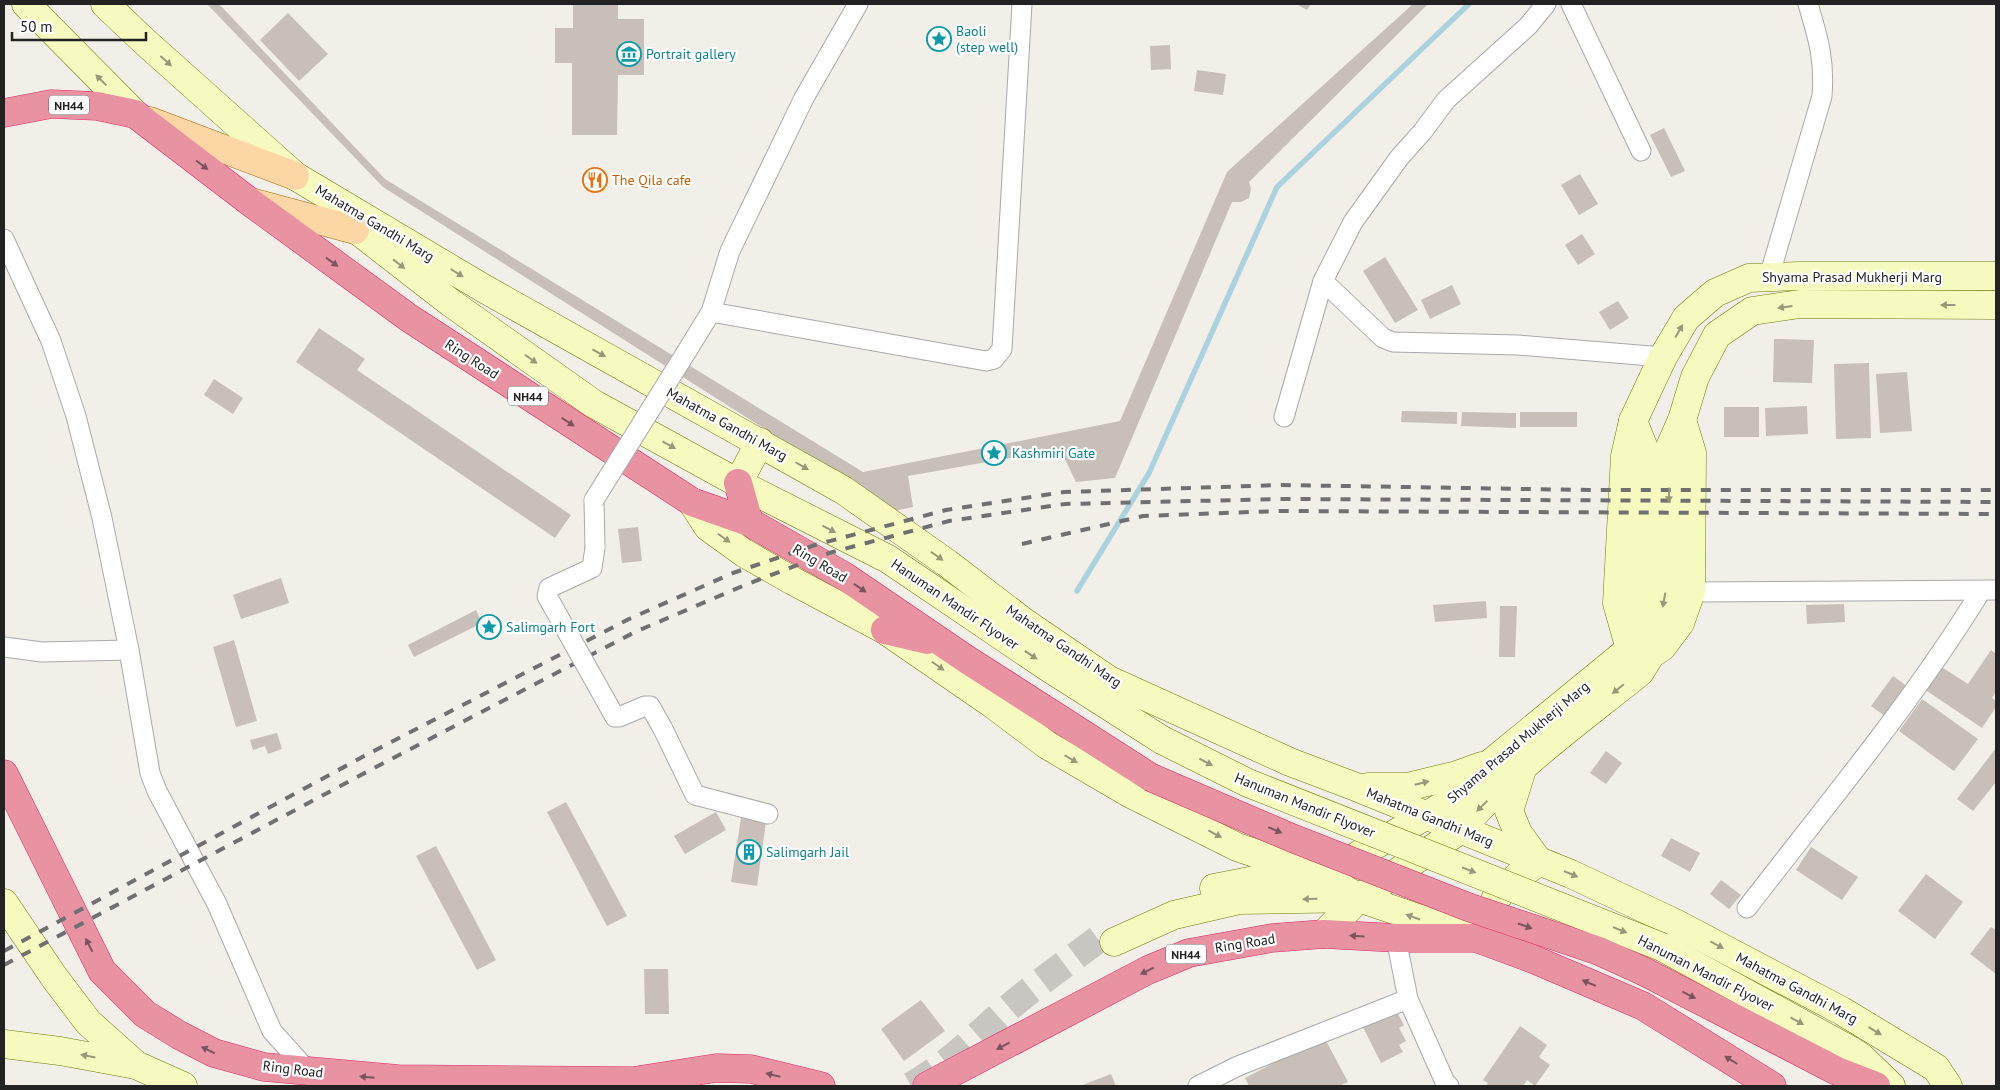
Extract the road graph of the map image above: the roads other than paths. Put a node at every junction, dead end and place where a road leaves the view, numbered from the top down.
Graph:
1 (26, 4) edge
2 (105, 4) edge
3 (858, 4) edge
4 (1022, 4) edge
5 (1546, 4) edge
6 (1571, 4) edge
7 (1808, 4) edge
8 (4, 114) edge
9 (135, 114) junction
10 (1641, 151) dead end
11 (295, 176) junction
12 (250, 202) junction
13 (355, 230) junction
14 (4, 239) edge
15 (1990, 272) edge
16 (1769, 277) junction
17 (1323, 281) junction
18 (1996, 305) edge
19 (711, 312) junction
20 (1663, 357) junction
21 (1284, 417) dead end
22 (1682, 420) junction
23 (760, 442) junction
24 (738, 483) junction
25 (692, 502) junction
26 (749, 522) junction
27 (1989, 591) edge
28 (1691, 592) junction
29 (885, 630) junction
30 (941, 642) junction
31 (4, 648) edge
32 (129, 650) junction
33 (1641, 652) junction
34 (1492, 762) junction
35 (1522, 766) junction
36 (4, 774) edge
37 (1356, 787) junction
38 (768, 814) dead end
39 (1424, 816) junction
40 (1460, 830) junction
41 (1539, 862) junction
42 (1327, 878) junction
43 (1359, 898) junction
44 (4, 903) edge
45 (1747, 908) dead end
46 (1324, 934) junction
47 (1396, 938) junction
48 (1476, 938) junction
49 (1408, 999) junction
50 (4, 1044) edge
51 (1844, 1060) junction
52 (136, 1065) junction
53 (308, 1071) junction
54 (183, 1086) edge
55 (820, 1086) edge
56 (927, 1086) edge
57 (1198, 1086) edge
58 (1449, 1086) edge
59 (1772, 1086) edge
60 (1876, 1086) edge
61 (1891, 1086) edge
62 (1948, 1086) edge

9 -> 1 street
2 -> 11 street, Mahatma Gandhi Marg
3 - 19 street
4 - 19 street
5 - 17 street
6 - 10 street
7 - 16 street
8 - 9 highway, Ring Road / NH44
9 - 11 main road
9 -> 12 highway, Ring Road / NH44
11 - 13 street, Mahatma Gandhi Marg
11 -> 23 street, Mahatma Gandhi Marg
12 - 13 main road
12 -> 25 highway, Ring Road / NH44
13 -> 24 street, Mahatma Gandhi Marg
14 - 32 street
15 - 16 street, Shyama Prasad Mukherji Marg
20 -> 16 street, Shyama Prasad Mukherji Marg
17 - 20 street
17 - 21 street
18 -> 22 street, Shyama Prasad Mukherji Marg
19 - 38 street, bridge
20 - 33 street, Shyama Prasad Mukherji Marg
22 - 28 street, Shyama Prasad Mukherji Marg
22 -> 33 street, Shyama Prasad Mukherji Marg
23 - 24 street
23 -> 37 street, Mahatma Gandhi Marg
24 - 26 highway
24 -> 51 street, Hanuman Mandir Flyover, bridge
25 - 26 highway, Ring Road / NH44
25 -> 29 street
26 -> 30 highway, Ring Road / NH44
27 - 28 street
27 - 45 street
28 - 33 street, Shyama Prasad Mukherji Marg
29 - 30 highway
29 -> 42 street
30 -> 51 highway, Hanuman Mandir Flyover, bridge
31 - 32 street
32 - 53 street
33 - 34 street, Shyama Prasad Mukherji Marg
33 -> 35 street, Shyama Prasad Mukherji Marg
37 -> 34 street
34 - 39 street, Shyama Prasad Mukherji Marg
35 -> 40 street, Shyama Prasad Mukherji Marg
35 - 41 street
53 -> 36 highway, Ring Road
37 - 39 street, Mahatma Gandhi Marg
39 - 40 street, Mahatma Gandhi Marg
39 - 42 street, Shyama Prasad Mukherji Marg
40 - 41 street, Mahatma Gandhi Marg
40 - 43 street, Shyama Prasad Mukherji Marg
41 - 48 street
41 -> 62 street, Mahatma Gandhi Marg
42 - 43 street
43 -> 42 street
43 - 46 street, Shyama Prasad Mukherji Marg
48 -> 43 street
44 - 52 street
47 -> 46 highway, Ring Road / NH44
46 -> 56 highway, Ring Road / NH44
47 - 48 highway, Ring Road / NH44
47 - 49 street
59 -> 48 highway
49 - 57 street
49 - 58 street
52 -> 50 street
51 - 60 highway, Hanuman Mandir Flyover
51 - 61 street, Hanuman Mandir Flyover
52 - 54 street
55 -> 53 highway, Ring Road

